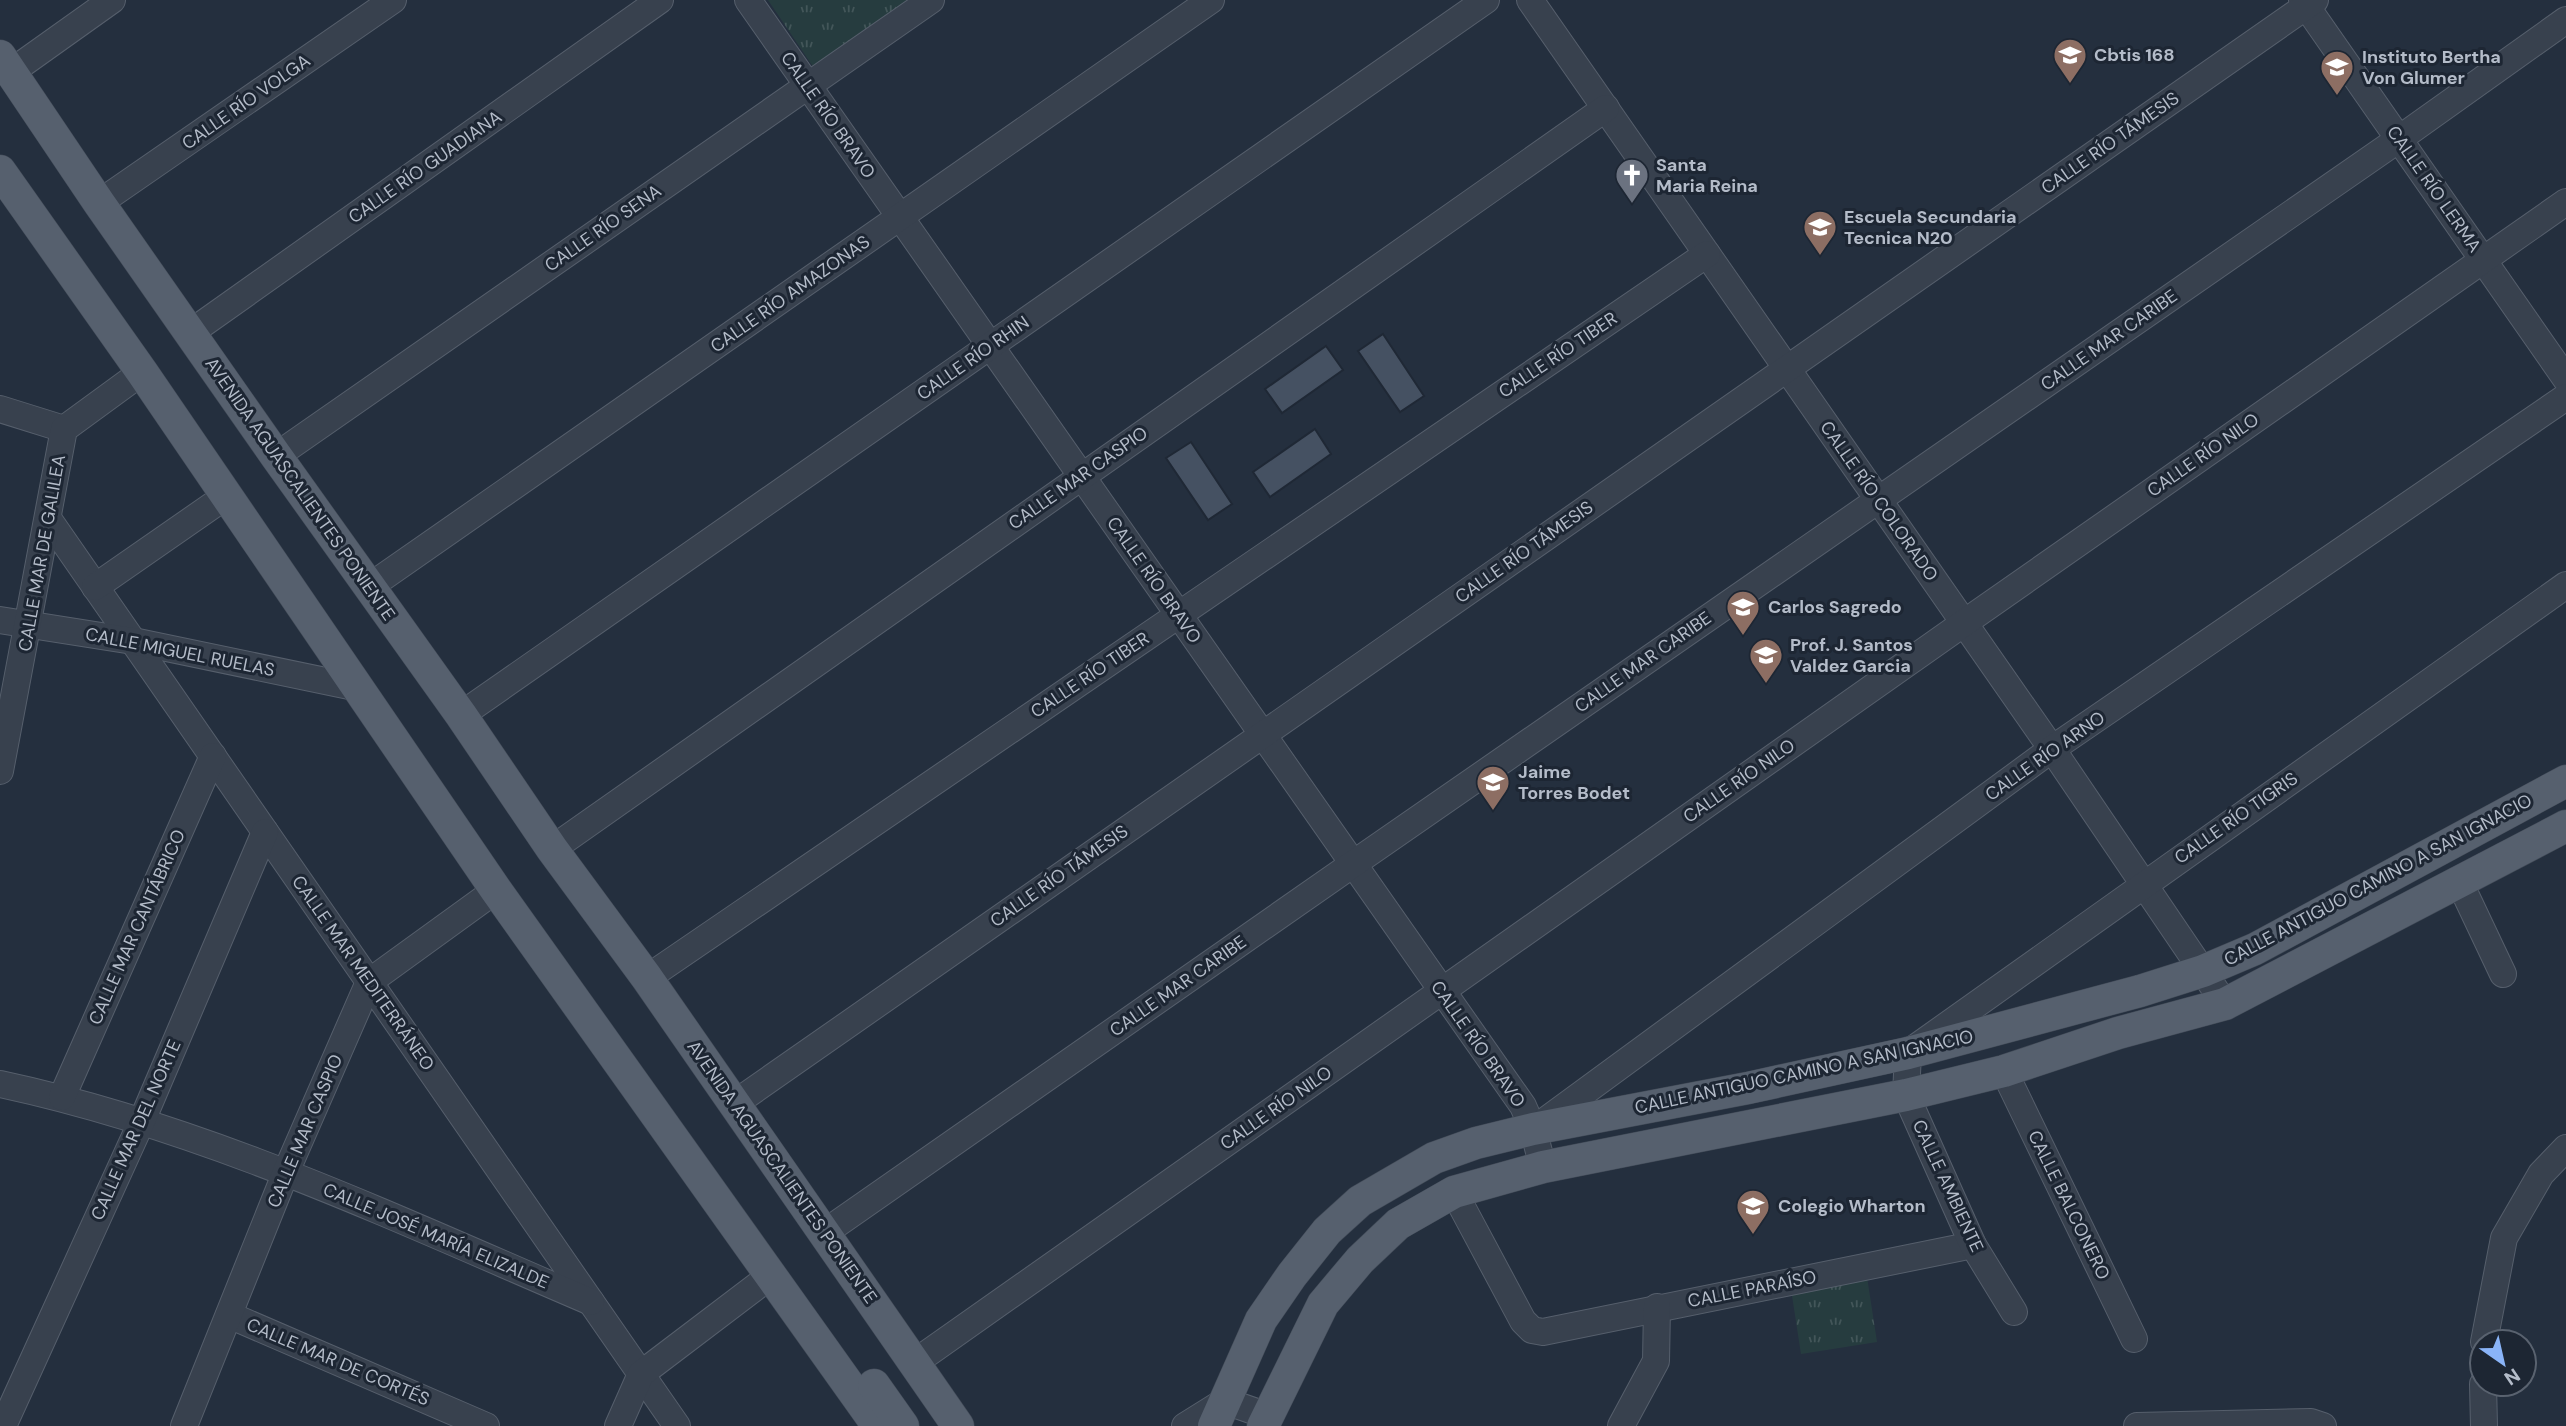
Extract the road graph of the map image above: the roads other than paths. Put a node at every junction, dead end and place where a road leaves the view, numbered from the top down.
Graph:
1 (113, 0) edge
2 (393, 0) edge
3 (660, 0) edge
4 (748, 0) edge
5 (931, 0) edge
6 (1211, 0) edge
7 (1486, 0) edge
8 (1530, 0) edge
9 (2308, 2) edge
10 (2566, 20) edge
11 (6, 64) edge
12 (808, 86) junction
13 (1606, 108) junction
14 (2399, 139) junction
15 (0, 171) edge
16 (2566, 202) edge
17 (99, 203) junction
18 (900, 217) junction
19 (1707, 254) junction
20 (2482, 259) junction
21 (190, 333) junction
22 (990, 346) junction
23 (1787, 369) junction
24 (142, 372) junction
25 (2566, 379) edge
26 (2566, 397) edge
27 (0, 409) edge
28 (64, 429) junction
29 (276, 456) junction
30 (1081, 475) junction
31 (226, 496) junction
32 (1878, 500) junction
33 (49, 520) junction
34 (2566, 585) edge
35 (95, 587) junction
36 (369, 587) junction
37 (1178, 614) junction
38 (0, 620) edge
39 (1964, 623) junction
40 (29, 625) junction
41 (133, 641) junction
42 (359, 688) junction
43 (461, 715) junction
44 (1262, 735) junction
45 (2052, 749) junction
46 (213, 756) junction
47 (0, 771) edge
48 (2566, 781) edge
49 (2566, 826) edge
50 (265, 831) junction
51 (552, 849) junction
52 (1353, 864) junction
53 (2459, 881) junction
54 (2144, 883) junction
55 (496, 890) junction
56 (604, 920) junction
57 (545, 959) junction
58 (2203, 971) junction
59 (2503, 974) dead end
60 (647, 978) junction
61 (369, 982) junction
62 (1441, 991) junction
63 (2225, 1004) junction
64 (1908, 1053) junction
65 (2004, 1071) junction
66 (0, 1084) edge
67 (1906, 1095) junction
68 (62, 1097) junction
69 (734, 1104) junction
70 (141, 1123) junction
71 (1533, 1129) junction
72 (2566, 1148) edge
73 (1543, 1167) junction
74 (286, 1171) junction
75 (1454, 1192) junction
76 (824, 1233) junction
77 (1973, 1245) junction
78 (771, 1276) junction
79 (591, 1302) junction
80 (1657, 1307) junction
81 (2014, 1312) dead end
82 (229, 1315) junction
83 (2486, 1328) edge
84 (2133, 1339) dead end
85 (914, 1363) junction
86 (641, 1374) junction
87 (2483, 1398) edge
88 (1220, 1413) edge
89 (1266, 1421) edge
90 (2322, 1425) edge
91 (3, 1426) edge
92 (184, 1426) edge
93 (486, 1426) edge
94 (618, 1426) edge
95 (677, 1426) edge
96 (878, 1426) edge
97 (903, 1426) edge
98 (937, 1426) edge
99 (958, 1426) edge
100 (1185, 1426) edge
101 (1621, 1426) edge
102 (2137, 1426) edge
103 (2484, 1426) edge

1 - 11 street
2 - 17 street, CALLE RÍO VOLGA
3 - 21 street, CALLE RÍO GUADIANA
4 - 12 street, CALLE RÍO BRAVO
5 - 12 street, CALLE RÍO SENA
6 - 18 street, CALLE RÍO AMAZONAS
7 - 22 street, CALLE RÍO RHIN
8 - 13 street, CALLE RÍO COLORADO
9 - 14 street, CALLE RÍO LERMA
9 - 23 street, CALLE RÍO TÁMESIS
10 - 14 street, CALLE MAR CARIBE
11 - 17 main road, AVENIDA AGUASCALIENTES PONIENTE
12 - 18 street, CALLE RÍO BRAVO
12 - 29 street, CALLE RÍO SENA
13 - 19 street, CALLE RÍO COLORADO
13 - 30 street, CALLE MAR CASPIO
14 - 20 street, CALLE RÍO LERMA
14 - 32 street, CALLE MAR CARIBE
15 - 24 main road
16 - 20 street, CALLE RÍO NILO
17 - 21 main road, AVENIDA AGUASCALIENTES PONIENTE
18 - 22 street, CALLE RÍO BRAVO
18 - 36 street, CALLE RÍO AMAZONAS
19 - 23 street, CALLE RÍO COLORADO
19 - 37 street, CALLE RÍO TIBER
20 - 25 street, CALLE RÍO LERMA
20 - 39 street, CALLE RÍO NILO
21 - 29 main road, AVENIDA AGUASCALIENTES PONIENTE
22 - 30 street, CALLE RÍO BRAVO
22 - 43 street, CALLE RÍO RHIN
23 - 32 street, CALLE RÍO COLORADO
23 - 44 street, CALLE RÍO TÁMESIS
24 - 28 street
24 - 31 main road
26 - 45 street, CALLE RÍO ARNO
27 - 28 street
28 - 33 street, CALLE MAR DE GALILEA
29 - 36 main road, AVENIDA AGUASCALIENTES PONIENTE
30 - 37 street, CALLE RÍO BRAVO
30 - 51 street, CALLE MAR CASPIO
31 - 35 street
31 - 42 main road
32 - 39 street, CALLE RÍO COLORADO
32 - 52 street, CALLE MAR CARIBE
33 - 35 street, CALLE MAR MEDITERRÁNEO
33 - 40 street, CALLE MAR DE GALILEA
34 - 54 street, CALLE RÍO TIGRIS
35 - 41 street, CALLE MAR MEDITERRÁNEO
36 - 43 main road, AVENIDA AGUASCALIENTES PONIENTE
37 - 44 street, CALLE RÍO BRAVO
37 - 60 street, CALLE RÍO TIBER
38 - 40 street, CALLE MIGUEL RUELAS
39 - 45 street, CALLE RÍO COLORADO
39 - 62 street, CALLE RÍO NILO
40 - 41 street, CALLE MIGUEL RUELAS
40 - 47 street, CALLE MAR DE GALILEA
41 - 42 street, CALLE MIGUEL RUELAS
41 - 46 street, CALLE MAR MEDITERRÁNEO
42 - 55 main road
43 - 51 main road, AVENIDA AGUASCALIENTES PONIENTE
44 - 52 street, CALLE RÍO BRAVO
44 - 69 street, CALLE RÍO TÁMESIS
45 - 54 street, CALLE RÍO COLORADO
45 - 71 street, CALLE RÍO ARNO
46 - 50 street, CALLE MAR MEDITERRÁNEO
46 - 68 street, CALLE MAR CANTÁBRICO
48 - 58 main road, CALLE ANTIGUO CAMINO A SAN IGNACIO
49 - 53 main road, CALLE ANTIGUO CAMINO A SAN IGNACIO
50 - 61 street, CALLE MAR MEDITERRÁNEO
50 - 70 street, CALLE MAR DEL NORTE
51 - 56 main road, AVENIDA AGUASCALIENTES PONIENTE
52 - 62 street, CALLE RÍO BRAVO
52 - 76 street, CALLE MAR CARIBE
53 - 59 street
53 - 63 main road, CALLE ANTIGUO CAMINO A SAN IGNACIO
54 - 58 street, CALLE RÍO COLORADO
54 - 64 street, CALLE RÍO TIGRIS
55 - 57 main road
55 - 61 street
56 - 60 main road, AVENIDA AGUASCALIENTES PONIENTE
56 - 98 main road, AVENIDA AGUASCALIENTES PONIENTE
57 - 78 main road
57 - 97 main road
58 - 63 street, CALLE RÍO COLORADO
58 - 64 main road, CALLE ANTIGUO CAMINO A SAN IGNACIO
60 - 69 main road, AVENIDA AGUASCALIENTES PONIENTE
61 - 74 street, CALLE MAR CASPIO
61 - 79 street, CALLE MAR MEDITERRÁNEO
62 - 71 street, CALLE RÍO BRAVO
62 - 85 street, CALLE RÍO NILO
63 - 65 main road, CALLE ANTIGUO CAMINO A SAN IGNACIO
64 - 67 street, CALLE AMBIENTE
64 - 71 main road, CALLE ANTIGUO CAMINO A SAN IGNACIO
65 - 67 main road, CALLE ANTIGUO CAMINO A SAN IGNACIO
65 - 84 street, CALLE BALCONERO
66 - 68 street, CALLE JOSÉ MARÍA ELIZALDE
67 - 73 main road, CALLE ANTIGUO CAMINO A SAN IGNACIO
67 - 77 street, CALLE AMBIENTE
68 - 70 street, CALLE JOSÉ MARÍA ELIZALDE
69 - 76 main road, AVENIDA AGUASCALIENTES PONIENTE
70 - 74 street, CALLE JOSÉ MARÍA ELIZALDE
70 - 91 street, CALLE MAR DEL NORTE
71 - 73 street, CALLE RÍO BRAVO
71 - 88 main road, CALLE ANTIGUO CAMINO A SAN IGNACIO
72 - 83 street
73 - 75 main road, CALLE ANTIGUO CAMINO A SAN IGNACIO
74 - 79 street, CALLE JOSÉ MARÍA ELIZALDE
74 - 82 street, CALLE MAR CASPIO
75 - 80 street, CALLE PARAÍSO
75 - 89 main road, CALLE ANTIGUO CAMINO A SAN IGNACIO
76 - 85 main road, AVENIDA AGUASCALIENTES PONIENTE
77 - 80 street, CALLE PARAÍSO
77 - 81 street, CALLE AMBIENTE
78 - 86 street
78 - 96 main road
79 - 86 street, CALLE MAR MEDITERRÁNEO
80 - 101 street
82 - 92 street, CALLE MAR CASPIO
82 - 93 street, CALLE MAR DE CORTÉS
85 - 99 main road, AVENIDA AGUASCALIENTES PONIENTE
86 - 94 street
86 - 95 street, CALLE MAR MEDITERRÁNEO
87 - 103 street
88 - 89 street
88 - 100 street
90 - 102 street

